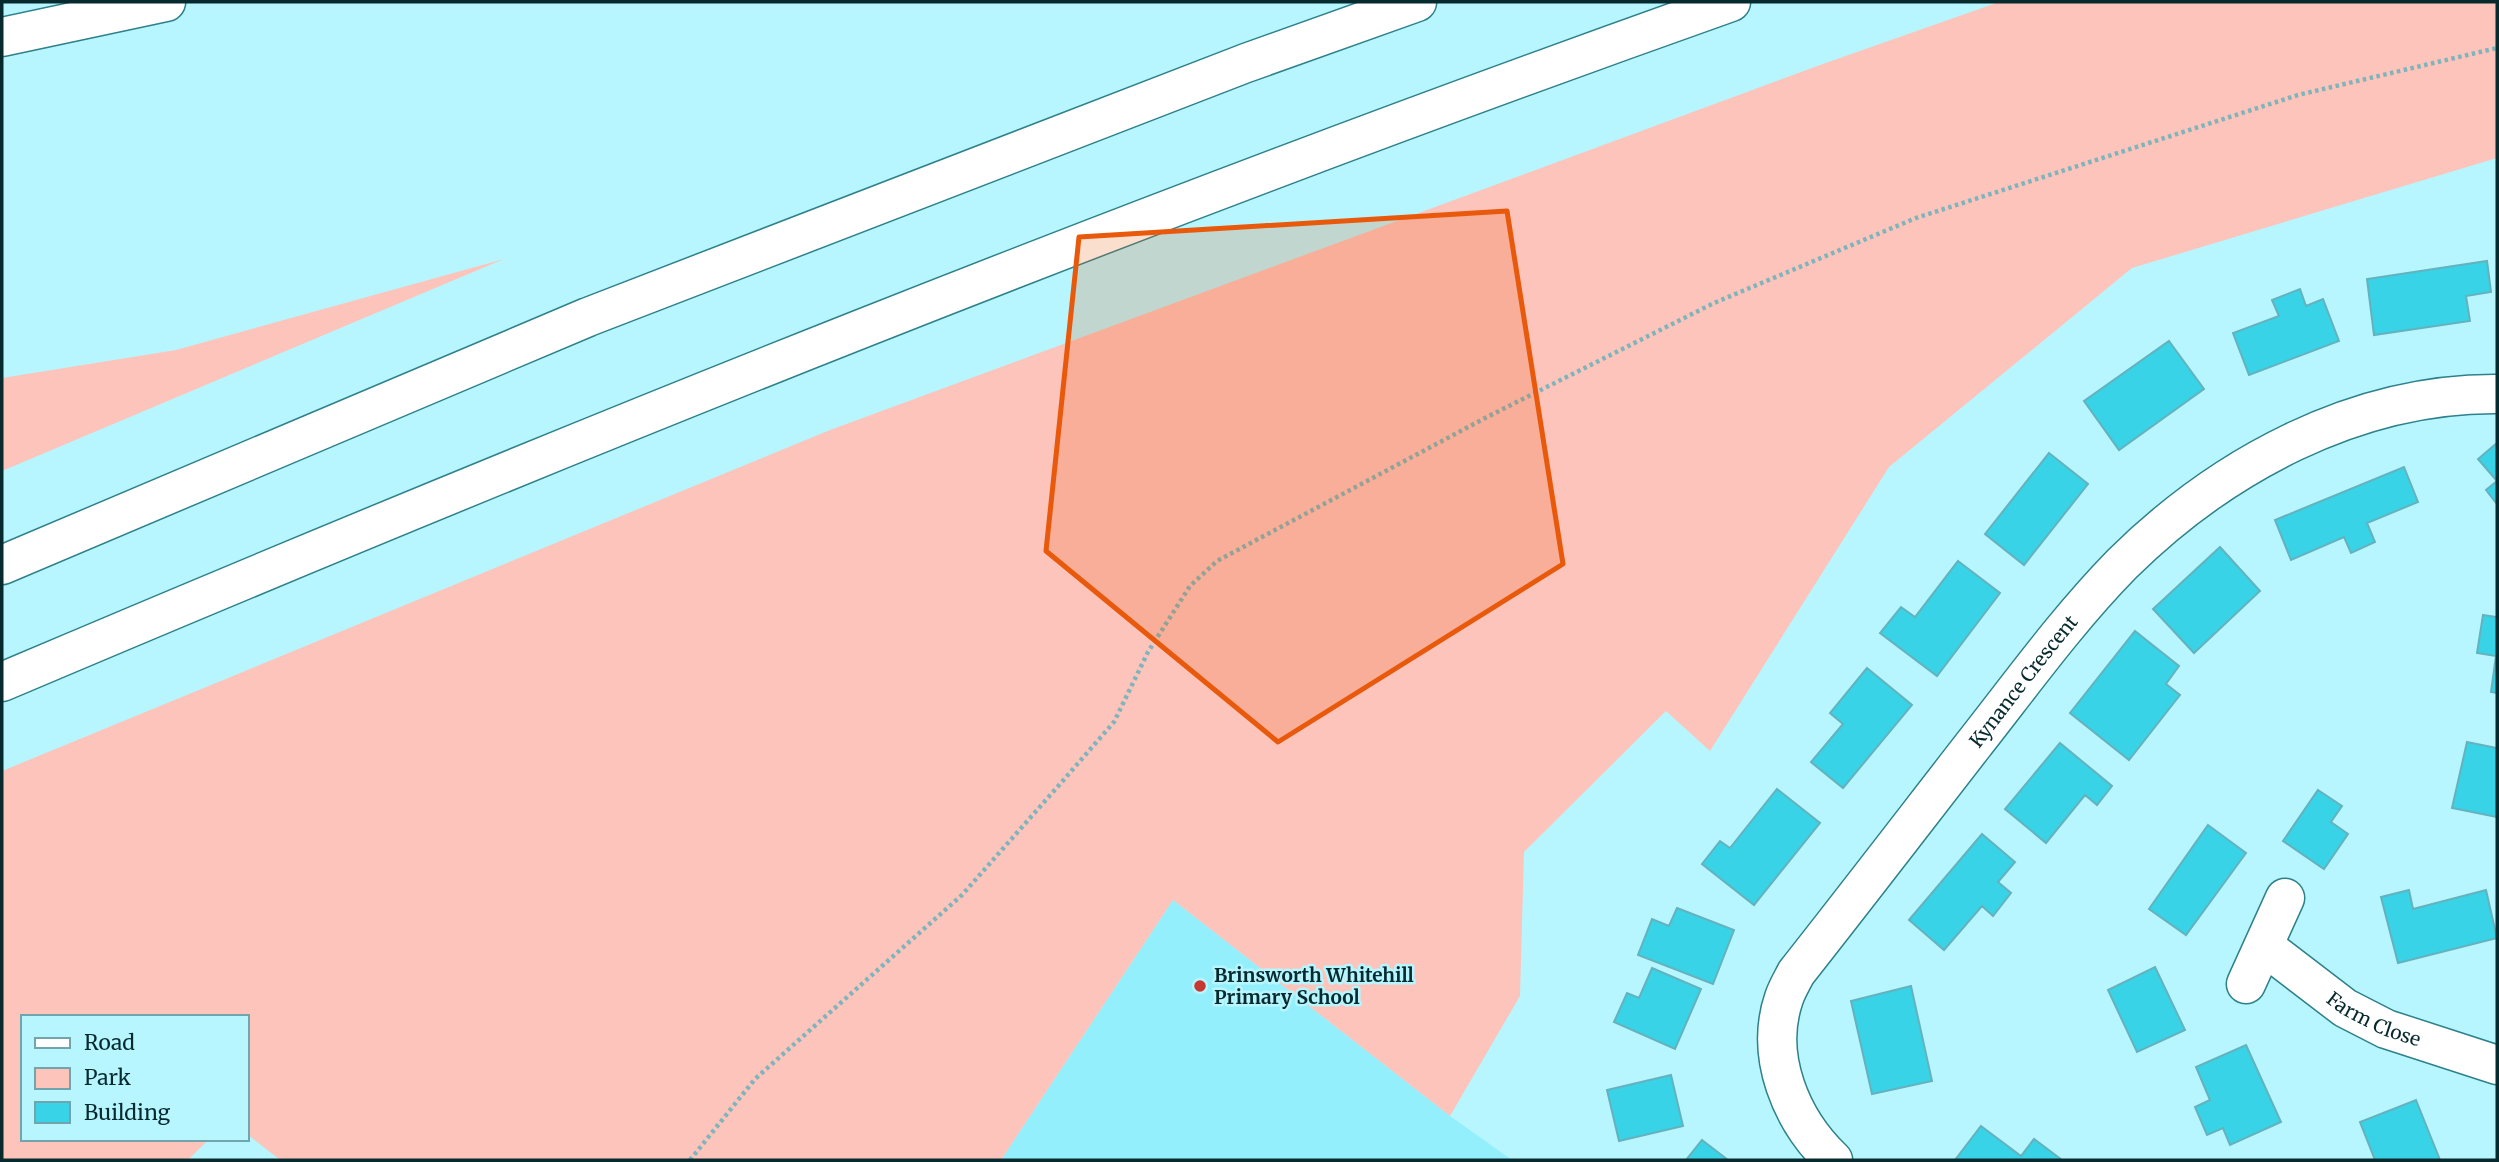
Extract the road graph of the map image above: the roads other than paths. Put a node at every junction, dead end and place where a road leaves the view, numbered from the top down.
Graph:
1 (166, 2) edge
2 (1417, 2) edge
3 (1731, 2) edge
4 (2, 37) edge
5 (2497, 394) edge
6 (2, 565) edge
7 (2, 682) edge
8 (2285, 898) dead end
9 (2264, 946) junction
10 (2246, 984) dead end
11 (2497, 1065) edge
12 (1833, 1160) edge

1 - 4 main road
2 - 6 main road
3 - 7 main road
5 - 12 main road, Kynance Crescent
8 - 9 main road
9 - 10 main road
9 - 11 main road, Farm Close

